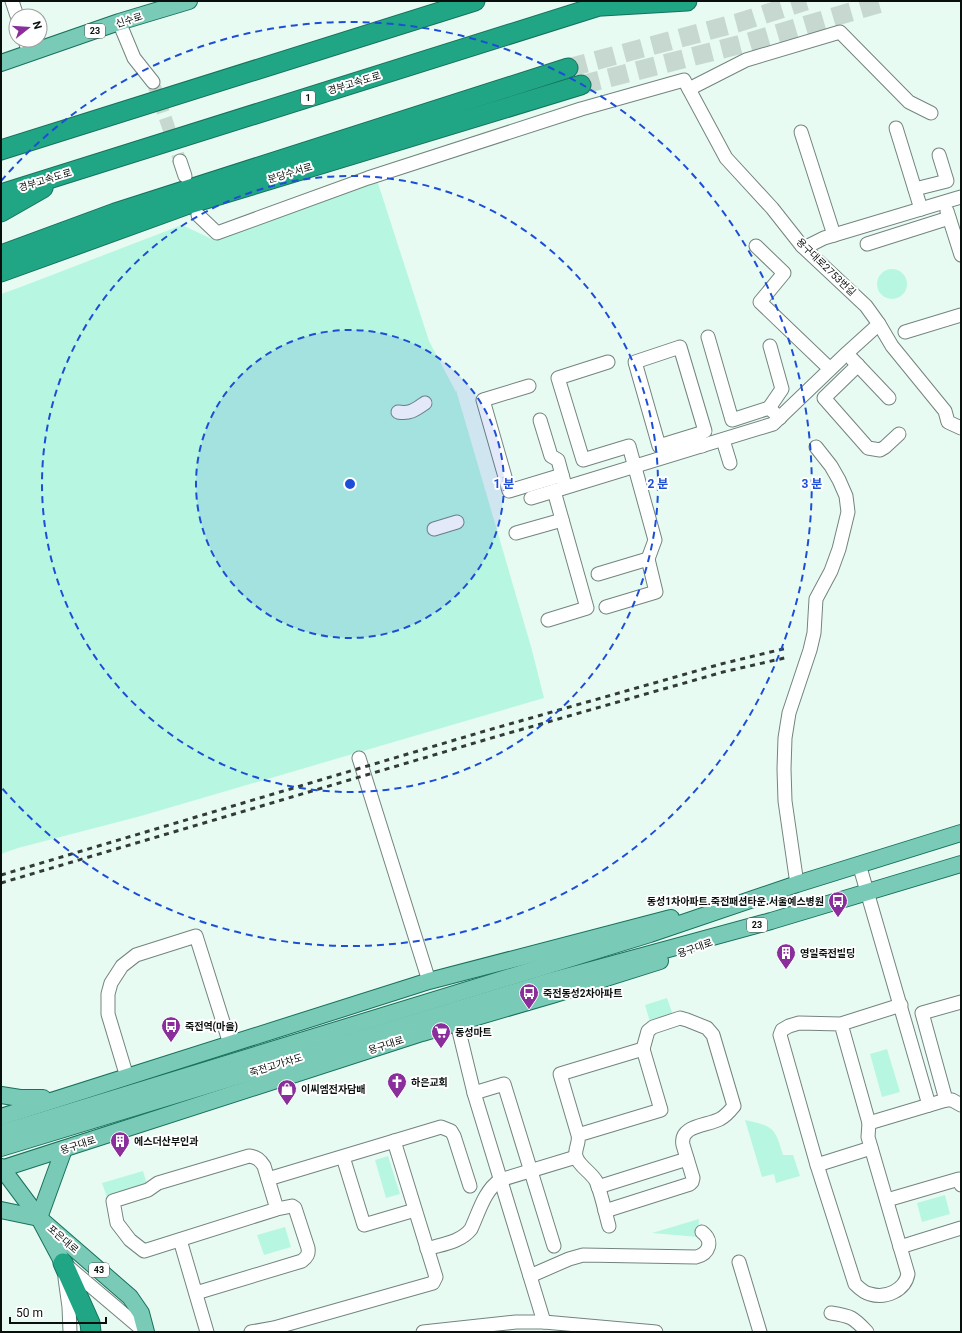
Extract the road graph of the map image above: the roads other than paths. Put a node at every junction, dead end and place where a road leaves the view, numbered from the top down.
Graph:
1 (189, 1) edge
2 (476, 1) edge
3 (687, 1) edge
4 (607, 4) edge
5 (119, 22) junction
6 (48, 41) edge
7 (25, 48) edge
8 (1, 63) edge
9 (568, 68) tunnel mouth
10 (153, 82) tunnel mouth
11 (686, 84) junction
12 (582, 85) tunnel mouth
13 (931, 113) dead end
14 (896, 128) dead end
15 (801, 132) dead end
16 (32, 141) junction
17 (1, 144) edge
18 (1, 150) edge
19 (939, 155) dead end
20 (180, 161) tunnel mouth
21 (66, 173) junction
22 (185, 176) dead end
23 (915, 189) junction
24 (1, 194) edge
25 (961, 197) edge
26 (944, 202) junction
27 (921, 209) junction
28 (1, 212) edge
29 (198, 216) dead end
30 (949, 218) junction
31 (834, 235) junction
32 (867, 244) dead end
33 (756, 246) dead end
34 (802, 246) junction
35 (1, 255) edge
36 (961, 255) edge
37 (1, 272) edge
38 (961, 316) edge
39 (880, 324) junction
40 (905, 332) dead end
41 (708, 337) dead end
42 (770, 346) dead end
43 (847, 353) junction
44 (608, 362) dead end
45 (858, 365) junction
46 (830, 369) junction
47 (529, 386) dead end
48 (889, 398) dead end
49 (425, 403) dead end
50 (769, 408) junction
51 (398, 412) dead end
52 (780, 418) junction
53 (540, 420) dead end
54 (961, 428) edge
55 (899, 434) dead end
56 (700, 440) junction
57 (723, 440) junction
58 (816, 446) dead end
59 (730, 462) dead end
60 (635, 467) junction
61 (560, 485) junction
62 (531, 498) dead end
63 (562, 520) junction
64 (457, 522) dead end
65 (434, 529) dead end
66 (516, 533) dead end
67 (648, 559) junction
68 (598, 574) dead end
69 (606, 607) dead end
70 (548, 620) dead end
71 (359, 758) dead end
72 (961, 833) edge
73 (859, 864) junction
74 (961, 864) edge
75 (797, 884) junction
76 (867, 892) junction
77 (766, 895) junction
78 (771, 921) junction
79 (549, 973) junction
80 (429, 981) junction
81 (961, 1002) edge
82 (901, 1006) junction
83 (457, 1023) junction
84 (841, 1024) junction
85 (230, 1044) junction
86 (643, 1049) junction
87 (127, 1077) junction
88 (474, 1093) junction
89 (1, 1095) edge
90 (62, 1097) junction
91 (955, 1101) edge
92 (929, 1105) junction
93 (1, 1117) edge
94 (869, 1123) junction
95 (1, 1133) edge
96 (578, 1135) junction
97 (394, 1141) junction
98 (1, 1148) edge
99 (871, 1148) junction
100 (64, 1149) junction
101 (343, 1157) junction
102 (576, 1157) junction
103 (687, 1159) junction
104 (817, 1165) junction
105 (1, 1168) edge
106 (531, 1171) junction
107 (268, 1179) junction
108 (500, 1180) junction
109 (470, 1186) dead end
110 (961, 1186) edge
111 (598, 1187) junction
112 (887, 1200) junction
113 (277, 1209) junction
114 (1, 1210) edge
115 (415, 1210) junction
116 (605, 1211) junction
117 (39, 1218) junction
118 (609, 1226) dead end
119 (961, 1228) edge
120 (702, 1232) dead end
121 (180, 1240) junction
122 (554, 1246) dead end
123 (900, 1247) junction
124 (428, 1249) junction
125 (739, 1262) dead end
126 (63, 1263) junction
127 (530, 1276) junction
128 (196, 1293) junction
129 (831, 1313) dead end
130 (544, 1322) junction
131 (70, 1332) edge
132 (91, 1332) edge
133 (146, 1332) edge
134 (208, 1332) edge
135 (251, 1332) edge
136 (423, 1332) edge
137 (656, 1332) edge
138 (760, 1332) edge
139 (867, 1332) edge

1 - 5 main road, 신수로 / 23
2 - 16 highway
3 - 4 highway, 경부고속도로
4 - 21 highway, 경부고속도로 / 1
5 - 6 main road, 신수로 / 23
5 - 10 street
7 - 8 main road, 신수로 / 23
9 - 35 highway, 분당수서로
11 - 13 street
11 - 29 street
11 - 34 street, 용구대로2753번길
12 - 37 highway, 분당수서로
14 - 23 street
15 - 31 street
16 - 17 highway
16 - 18 highway
19 - 23 street
20 - 22 street
21 - 24 highway, 경부고속도로 / 1
21 - 28 highway
23 - 27 street
25 - 26 street
26 - 27 street
26 - 30 street
27 - 31 street
30 - 32 street
30 - 36 street
31 - 34 street
33 - 46 street
34 - 39 street, 용구대로2753번길
38 - 40 street
39 - 43 street
39 - 54 street, 용구대로2753번길
41 - 50 street
42 - 50 street
43 - 45 street
43 - 46 street
44 - 60 street
45 - 48 street
45 - 55 street
46 - 52 street
47 - 61 street
49 - 51 street
50 - 52 street
52 - 57 street
53 - 61 street
56 - 56 street
56 - 57 street
56 - 60 street
57 - 59 street
58 - 75 street
60 - 61 street
60 - 67 street
61 - 62 street
61 - 63 street
63 - 66 street
63 - 70 street
64 - 65 street
67 - 68 street
67 - 69 street
71 - 80 street
72 - 73 main road
73 - 75 main road
73 - 76 street
74 - 76 main road, 용구대로 / 23
75 - 77 main road
76 - 78 main road, 용구대로 / 23
76 - 82 street
77 - 79 main road
77 - 80 main road
78 - 79 main road, 용구대로 / 23
78 - 83 main road, 용구대로
79 - 95 main road, 죽전고가차도
79 - 98 main road, 죽전고가차도
80 - 85 main road
81 - 91 street
82 - 84 street
82 - 92 street
83 - 88 street
83 - 100 main road, 용구대로
84 - 94 street
84 - 104 street
85 - 87 main road
85 - 87 street
86 - 96 street
86 - 96 street
86 - 103 street
87 - 90 main road
88 - 106 street
88 - 108 street
89 - 90 main road
90 - 93 main road
91 - 92 street
92 - 94 street
94 - 99 street
96 - 102 street
97 - 101 street
97 - 109 street
97 - 115 street
99 - 104 street
99 - 112 street
100 - 105 main road, 용구대로
100 - 117 main road
101 - 107 street
101 - 115 street
102 - 106 street
102 - 111 street
103 - 111 street
103 - 116 street
104 - 123 street
105 - 117 main road, 포은대로 / 43
106 - 108 street
106 - 122 street
107 - 113 street
107 - 121 street
108 - 124 street
108 - 127 street
110 - 112 street
111 - 116 street
112 - 123 street
113 - 121 street
113 - 128 street
114 - 117 main road
115 - 124 street
116 - 118 street
117 - 126 main road, 포은대로 / 43
117 - 133 main road, 포은대로 / 43
119 - 123 street
120 - 127 street
121 - 128 street
124 - 135 street
125 - 138 street
126 - 131 street
126 - 132 highway, 포은대로 / 43
126 - 133 street
127 - 130 street
128 - 134 street
129 - 139 street
130 - 136 street
130 - 137 street

